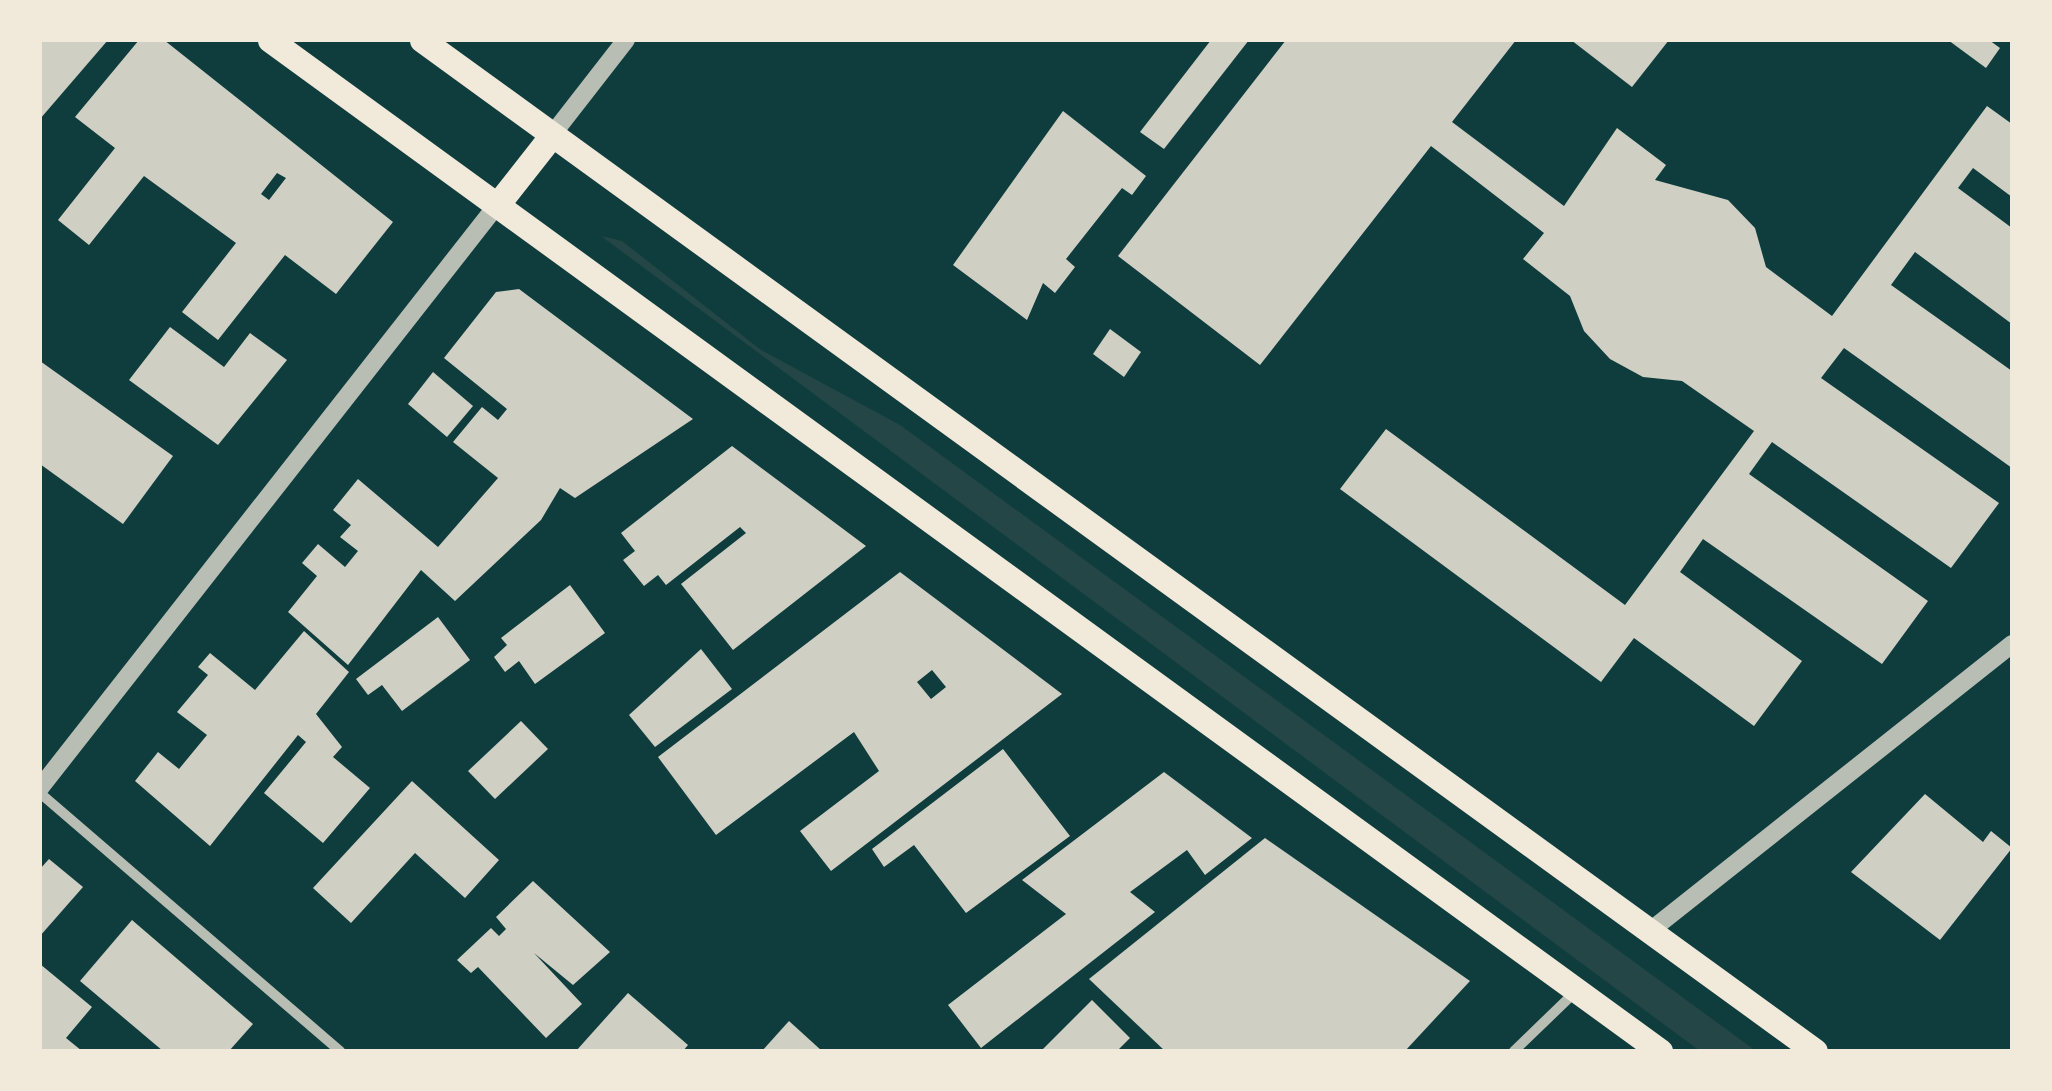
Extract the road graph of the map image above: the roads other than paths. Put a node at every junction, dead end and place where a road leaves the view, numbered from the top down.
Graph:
1 (270, 40) edge
2 (422, 40) edge
3 (626, 40) edge
4 (552, 135) junction
5 (497, 205) junction
6 (2012, 644) edge
7 (40, 790) edge
8 (1650, 931) junction
9 (1577, 990) junction
10 (340, 1051) edge
11 (1514, 1051) edge
12 (1660, 1051) edge
13 (1815, 1051) edge

1 - 5 main road
2 - 4 main road
3 - 4 street
4 - 5 main road
4 - 8 main road
5 - 7 street
5 - 9 main road
6 - 8 street
7 - 10 street
8 - 13 main road
9 - 11 street
9 - 12 main road

